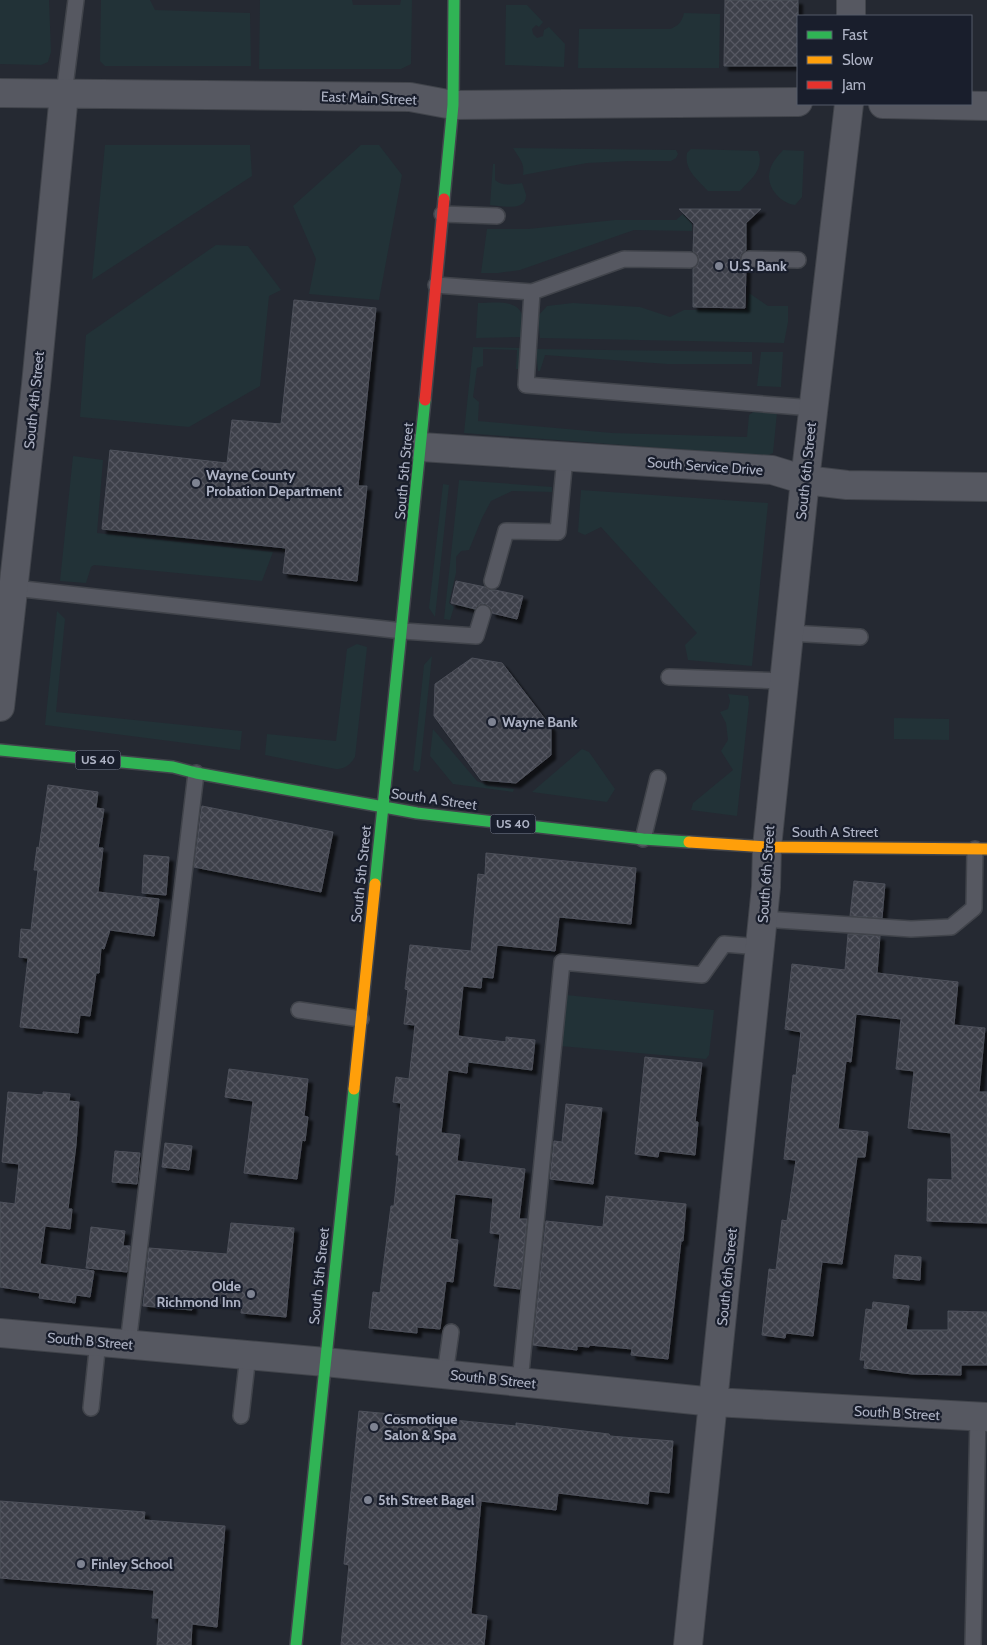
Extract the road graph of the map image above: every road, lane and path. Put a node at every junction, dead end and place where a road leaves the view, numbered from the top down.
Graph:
1 (76, 0) edge
2 (454, 0) edge
3 (851, 0) edge
4 (851, 15) edge
5 (0, 93) edge
6 (64, 94) junction
7 (797, 102) edge
8 (453, 105) junction
9 (849, 105) edge
10 (935, 105) edge
11 (987, 106) edge
12 (442, 214) junction
13 (497, 216) dead end
14 (690, 260) dead end
15 (749, 260) dead end
16 (798, 260) dead end
17 (436, 285) junction
18 (532, 292) junction
19 (813, 408) junction
20 (422, 447) junction
21 (566, 457) junction
22 (805, 480) junction
23 (987, 487) edge
24 (492, 581) dead end
25 (14, 588) junction
26 (483, 613) dead end
27 (403, 631) junction
28 (789, 633) junction
29 (860, 637) dead end
30 (669, 677) dead end
31 (784, 681) junction
32 (0, 707) edge
33 (0, 750) edge
34 (196, 773) junction
35 (658, 778) dead end
36 (383, 807) junction
37 (643, 839) junction
38 (767, 847) junction
39 (981, 849) edge
40 (763, 919) junction
41 (760, 947) junction
42 (299, 1010) dead end
43 (361, 1019) junction
44 (451, 1332) dead end
45 (0, 1333) edge
46 (98, 1341) junction
47 (128, 1344) junction
48 (248, 1355) junction
49 (325, 1362) junction
50 (445, 1374) junction
51 (520, 1382) junction
52 (714, 1402) junction
53 (91, 1408) dead end
54 (241, 1416) dead end
55 (982, 1417) edge
56 (296, 1645) edge
57 (688, 1645) edge
58 (973, 1645) edge

1 - 6 lane
2 - 8 street, South 5th Street
3 - 4 street
5 - 6 street, East Main Street
6 - 8 street, East Main Street
6 - 25 street, South 4th Street
7 - 8 street, East Main Street
8 - 12 street, South 5th Street
9 - 19 street, South 6th Street
10 - 11 street
12 - 13 lane
12 - 17 street, South 5th Street
14 - 18 lane
15 - 16 lane
17 - 18 lane
17 - 20 street, South 5th Street
18 - 19 lane
19 - 22 street, South 6th Street
20 - 21 street, South Service Drive
20 - 27 street, South 5th Street
21 - 22 street, South Service Drive
21 - 24 lane
22 - 23 street, South Service Drive
22 - 28 street, South 6th Street
25 - 27 lane
25 - 32 street, South 4th Street
26 - 27 lane
27 - 36 street, South 5th Street
28 - 29 lane
28 - 31 street, South 6th Street
30 - 31 lane
31 - 38 street, South 6th Street
33 - 34 street, South A Street / US 40
34 - 36 street, South A Street / US 40
34 - 47 lane
35 - 37 lane
36 - 37 street, South A Street / US 40
36 - 43 street, South 5th Street
37 - 38 street, South A Street / US 40
38 - 39 street, South A Street / US 40
38 - 40 street, South 6th Street
39 - 40 lane
40 - 41 street, South 6th Street
41 - 51 lane
41 - 52 street, South 6th Street
42 - 43 lane
43 - 49 street, South 5th Street
44 - 50 lane
45 - 46 street, South B Street
46 - 47 street, South B Street
46 - 53 lane
47 - 48 street, South B Street
48 - 49 street, South B Street
48 - 54 lane
49 - 50 street, South B Street
49 - 56 street, South 5th Street
50 - 51 street, South B Street
51 - 52 street, South B Street
52 - 55 street, South B Street
52 - 57 street, South 6th Street
55 - 58 lane

